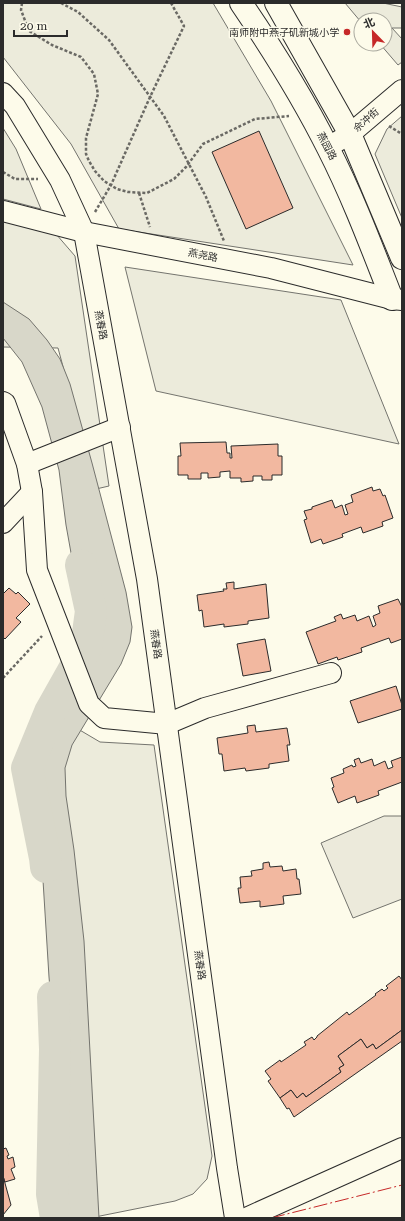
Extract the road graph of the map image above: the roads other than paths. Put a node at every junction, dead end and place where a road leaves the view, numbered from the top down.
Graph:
1 (241, 3) edge
2 (276, 3) edge
3 (402, 90) edge
4 (3, 93) edge
5 (350, 134) junction
6 (328, 147) junction
7 (3, 211) edge
8 (84, 232) junction
9 (402, 258) edge
10 (397, 299) edge
11 (3, 402) edge
12 (120, 427) junction
13 (27, 464) junction
14 (32, 492) junction
15 (3, 523) edge
16 (331, 673) dead end
17 (167, 724) junction
18 (402, 1148) edge
19 (235, 1218) edge
20 (246, 1218) edge

1 - 6 main road, 燕园路
2 - 5 main road
3 - 5 street, 佘冲街
4 - 8 street, 燕春路
5 - 6 street, 佘冲街
5 - 9 main road
6 - 10 main road, 燕园路
7 - 8 street, 燕尧路
8 - 10 street, 燕尧路
8 - 12 street, 燕春路
11 - 13 street
12 - 13 street
12 - 17 street, 燕春路
13 - 14 street
14 - 15 street
14 - 17 street
16 - 17 street
17 - 19 street, 燕春路
18 - 20 street

